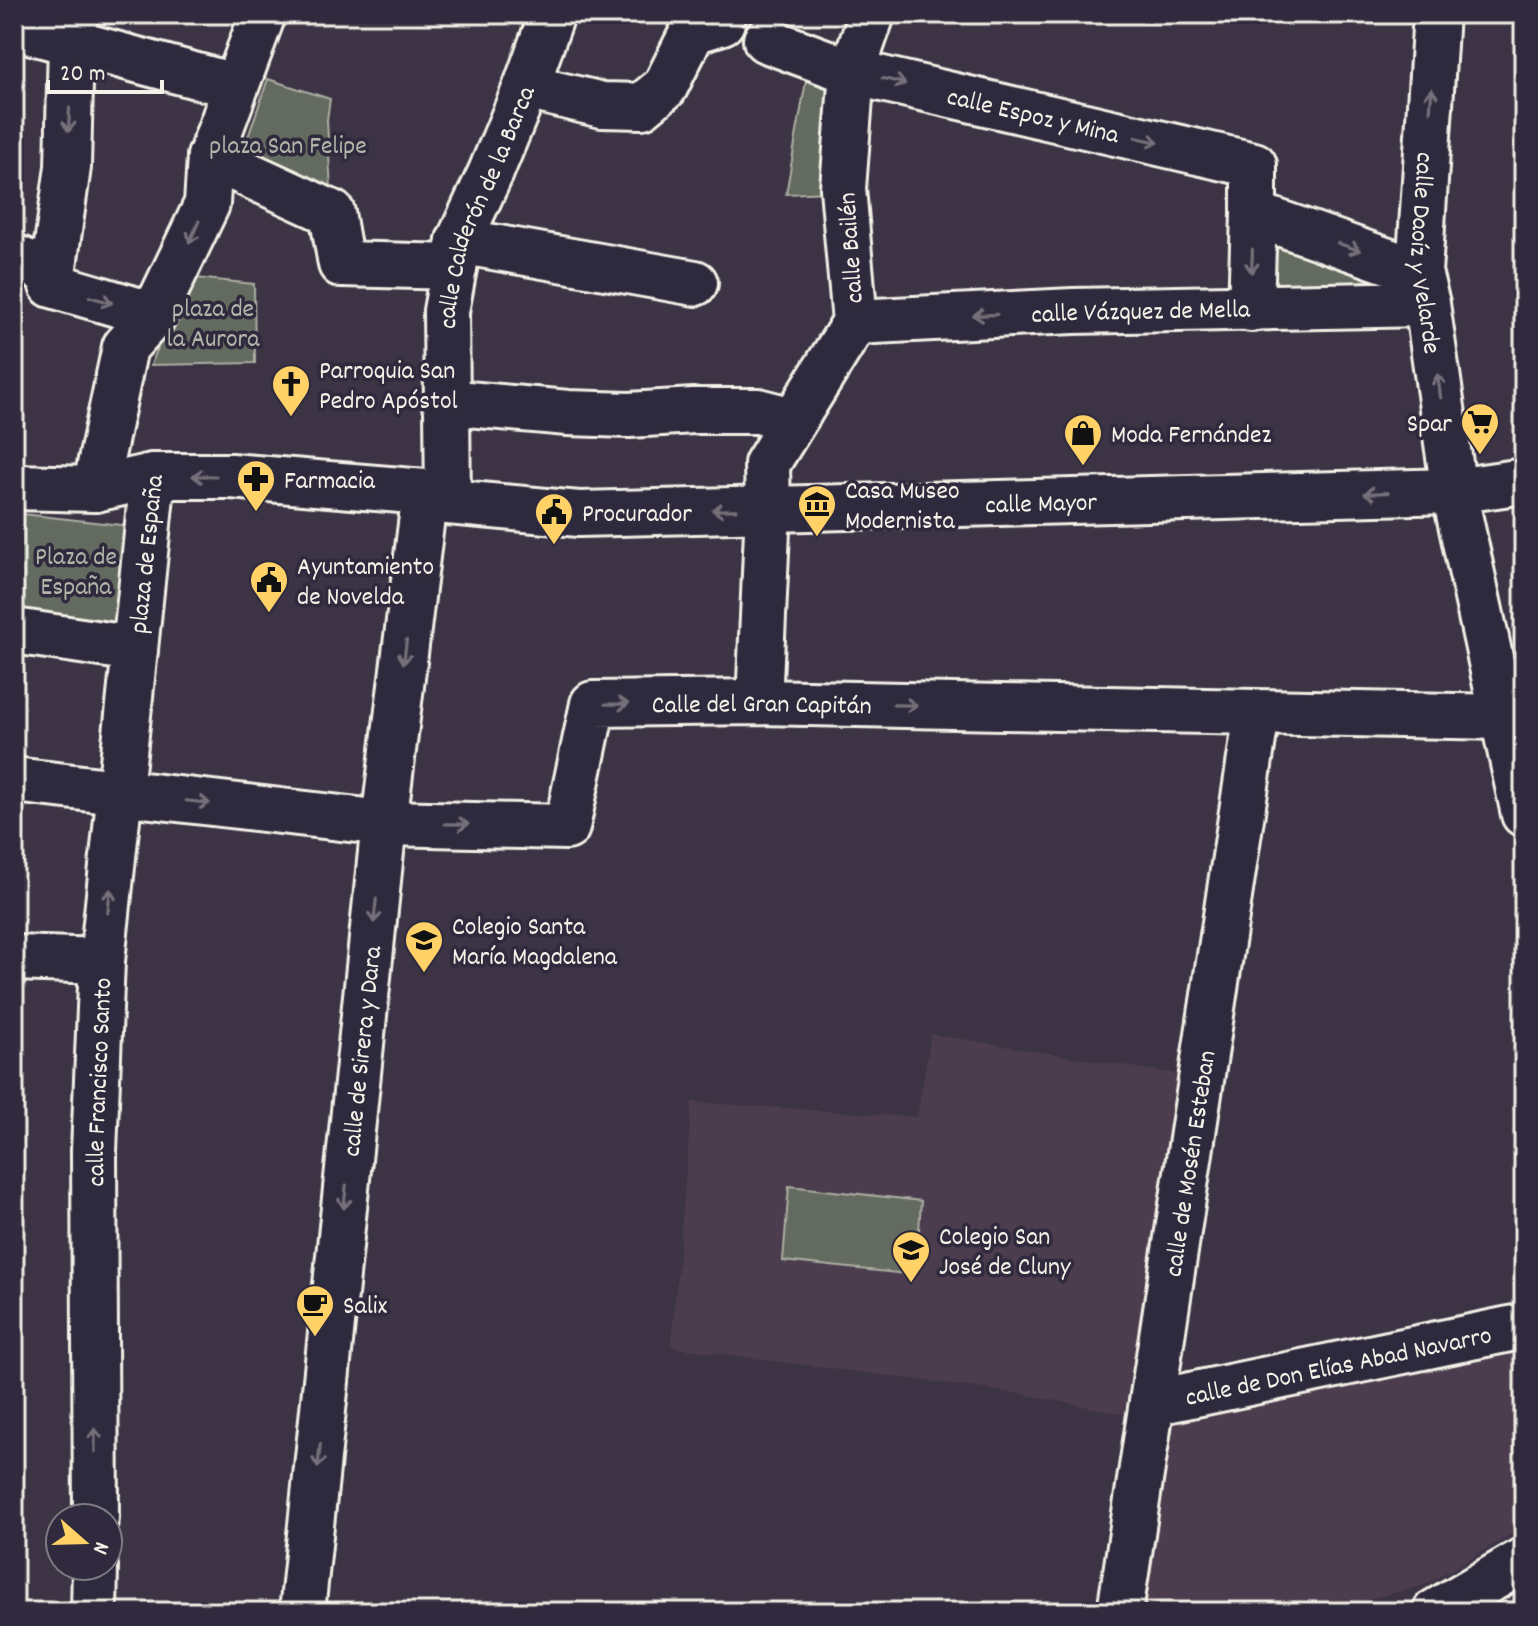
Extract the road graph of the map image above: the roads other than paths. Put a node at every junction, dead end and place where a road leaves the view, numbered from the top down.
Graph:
1 (263, 14) edge
2 (552, 14) edge
3 (872, 14) edge
4 (1436, 14) edge
5 (723, 18) edge
6 (14, 27) edge
7 (771, 27) edge
8 (73, 28) edge
9 (852, 72) junction
10 (234, 86) junction
11 (526, 87) junction
12 (210, 157) junction
13 (1254, 214) junction
14 (457, 254) junction
15 (33, 265) edge
16 (695, 283) dead end
17 (1423, 288) junction
18 (1251, 309) junction
19 (154, 315) junction
20 (855, 322) junction
21 (445, 402) junction
22 (793, 420) junction
23 (153, 476) junction
24 (1524, 481) edge
25 (14, 487) edge
26 (95, 489) junction
27 (1454, 491) junction
28 (436, 497) junction
29 (768, 509) junction
30 (14, 631) edge
31 (135, 649) junction
32 (759, 702) junction
33 (1257, 713) junction
34 (1503, 717) junction
35 (14, 780) edge
36 (120, 793) junction
37 (1524, 814) edge
38 (384, 823) junction
39 (14, 958) edge
40 (102, 961) junction
41 (1524, 1326) edge
42 (1152, 1403) junction
43 (96, 1502) edge
44 (1524, 1560) edge
45 (95, 1582) edge
46 (94, 1612) edge
47 (302, 1612) edge
48 (1120, 1612) edge
49 (1435, 1612) edge

1 - 10 street
2 - 11 street, calle Calderón de la Barca
3 - 9 street, calle Bailén
17 -> 4 street, calle Daoíz y Velarde
5 - 7 street, calle Espoz y Mina
5 - 11 street
6 - 8 street
7 - 9 street, calle Espoz y Mina
8 - 10 street
8 -> 15 street
9 -> 13 street, calle Espoz y Mina
9 - 20 street, calle Bailén
10 - 12 street
11 - 14 street, calle Calderón de la Barca
12 - 14 street
12 -> 19 street
13 -> 17 street
13 -> 18 street, calle Espoz y Mina
14 - 16 street
14 - 21 street, calle Calderón de la Barca
15 -> 19 street
17 - 18 street, calle Vázquez de Mella
27 -> 17 street, calle Daoíz y Velarde
18 -> 20 street, calle Vázquez de Mella
19 - 26 street
20 - 22 street, calle Bailén
21 - 22 street
21 - 28 street, calle Calderón de la Barca
22 - 29 street, calle Bailén
23 - 26 street, plaza de España
28 -> 23 street, calle Mayor
23 - 31 street, plaza de España
24 - 27 street, calle Mayor
25 - 26 street, plaza de España
27 -> 29 street, calle Mayor
27 - 34 street, calle Daoíz y Velarde
29 -> 28 street, calle Mayor
28 -> 38 street, calle de Sirera y Dara
29 - 32 street, calle Bailén
30 - 31 street, plaza de España
31 - 36 street, calle Francisco Santo
32 -> 33 street, Calle del Gran Capitán
38 -> 32 street, Calle del Gran Capitán
33 - 34 street, Calle del Gran Capitán
33 - 42 street, calle de Mosén Esteban
34 - 37 street, calle Daoíz y Velarde
35 - 36 street, Calle del Gran Capitán
36 -> 38 street, Calle del Gran Capitán
40 -> 36 street, calle Francisco Santo
38 -> 47 street, calle de Sirera y Dara
39 - 40 street
43 -> 40 street, calle Francisco Santo
41 - 42 street, calle de Don Elías Abad Navarro
42 - 48 street, calle de Mosén Esteban
44 - 49 street
45 - 46 street

